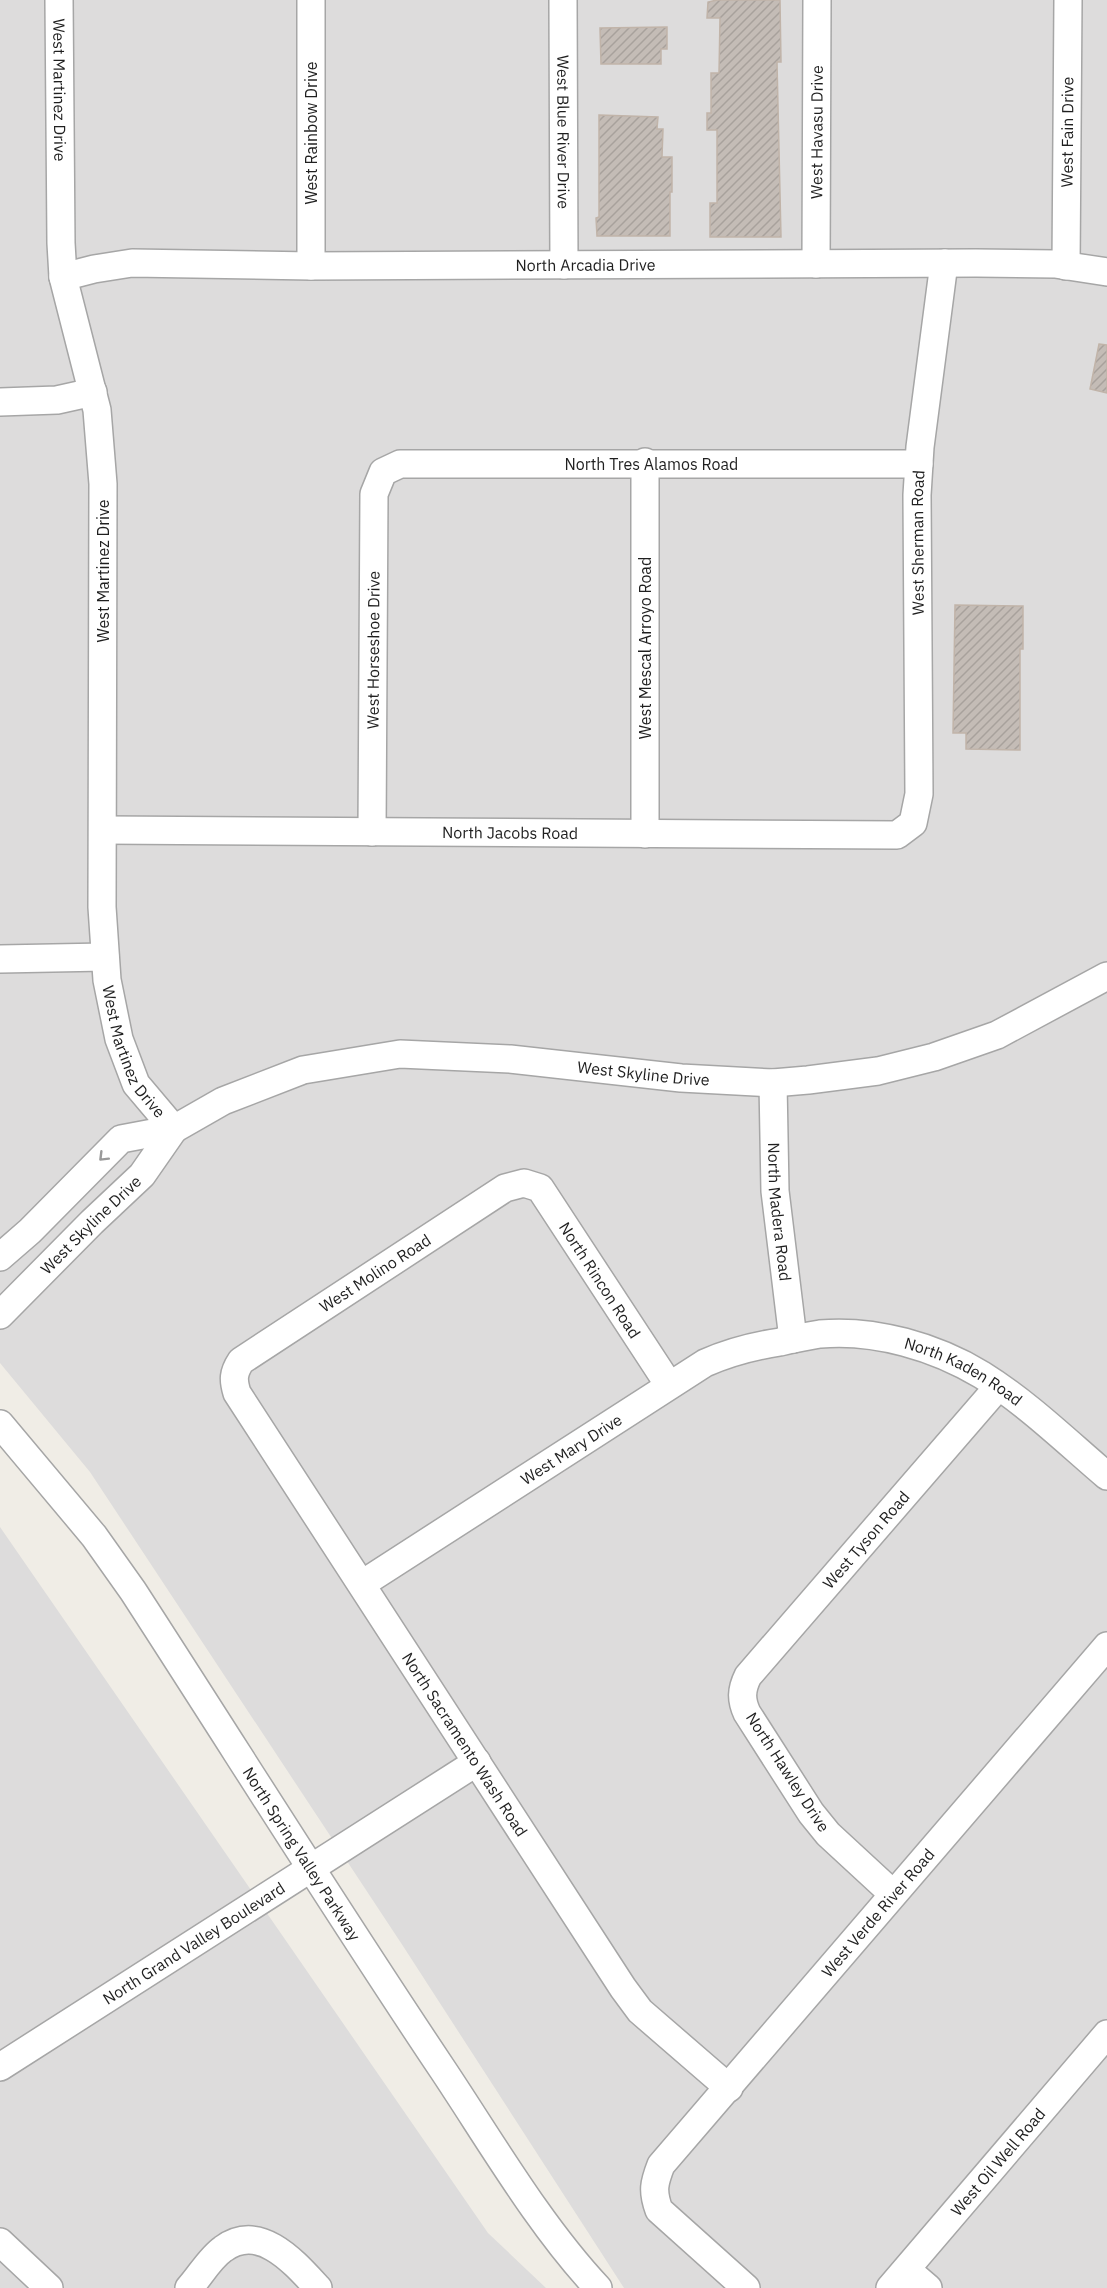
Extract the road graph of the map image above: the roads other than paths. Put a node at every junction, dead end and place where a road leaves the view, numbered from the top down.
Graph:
1 (59, 0) edge
2 (311, 0) edge
3 (563, 0) edge
4 (817, 0) edge
5 (1068, 0) edge
6 (944, 263) junction
7 (816, 264) junction
8 (564, 265) junction
9 (310, 266) junction
10 (1066, 266) junction
11 (1107, 272) edge
12 (63, 278) junction
13 (93, 392) junction
14 (0, 402) edge
15 (645, 462) junction
16 (919, 464) junction
17 (384, 472) joint
18 (913, 823) joint
19 (104, 830) junction
20 (372, 832) junction
21 (645, 834) junction
22 (105, 957) junction
23 (0, 959) edge
24 (1107, 976) edge
25 (773, 1083) junction
26 (174, 1129) junction
27 (524, 1183) joint
28 (0, 1257) edge
29 (0, 1316) edge
30 (793, 1339) junction
31 (234, 1374) joint
32 (669, 1385) junction
33 (998, 1387) junction
34 (0, 1424) edge
35 (1107, 1476) edge
36 (362, 1584) junction
37 (1107, 1646) edge
38 (742, 1695) joint
39 (477, 1761) junction
40 (312, 1868) junction
41 (893, 1894) junction
42 (1107, 2034) edge
43 (0, 2067) edge
44 (729, 2088) junction
45 (0, 2242) edge
46 (899, 2279) edge
47 (49, 2288) edge
48 (189, 2288) edge
49 (318, 2288) edge
50 (598, 2288) edge
51 (746, 2288) edge
52 (928, 2288) edge

1 - 12 street, West Martinez Drive
2 - 9 street, West Rainbow Drive
3 - 8 street, West Blue River Drive
4 - 7 street, West Havasu Drive
5 - 10 street, West Fain Drive
6 - 7 street, North Arcadia Drive
6 - 10 street, North Arcadia Drive
6 - 16 street, West Sherman Road
7 - 8 street, North Arcadia Drive
8 - 9 street, North Arcadia Drive
9 - 12 street, North Arcadia Drive
10 - 11 street, North Arcadia Drive
12 - 13 street, West Martinez Drive
13 - 14 street
13 - 19 street, West Martinez Drive
15 - 16 street, North Tres Alamos Road
15 - 17 street, North Tres Alamos Road
15 - 21 street, West Mescal Arroyo Road
16 - 18 street, West Sherman Road
17 - 20 street, West Horseshoe Drive
18 - 21 street, North Jacobs Road
19 - 20 street, North Jacobs Road
19 - 22 street, West Martinez Drive
20 - 21 street, North Jacobs Road
22 - 23 street
22 - 26 street, West Martinez Drive
24 - 25 street, West Skyline Drive
25 - 26 street, West Skyline Drive
25 - 30 street, North Madera Road
26 -> 28 street, West Skyline Drive
26 - 29 street, West Skyline Drive
27 - 31 street, West Molino Road
27 - 32 street, North Rincon Road
30 - 32 street, West Mary Drive
30 - 33 street, North Kaden Road
31 - 36 street, North Sacramento Wash Road
32 - 36 street, West Mary Drive
33 - 35 street, North Kaden Road
33 - 38 street, West Tyson Road
34 - 40 street, North Spring Valley Parkway
36 - 39 street, North Sacramento Wash Road
37 - 41 street, West Verde River Road
38 - 41 street, North Hawley Drive
39 - 40 street, North Grand Valley Boulevard
39 - 44 street, North Sacramento Wash Road
40 - 43 street, North Grand Valley Boulevard
40 - 50 street, North Spring Valley Parkway
41 - 44 street, West Verde River Road
42 - 46 street, West Oil Well Road
44 - 51 street, West Verde River Road
45 - 47 street
46 - 52 street
48 - 49 street

